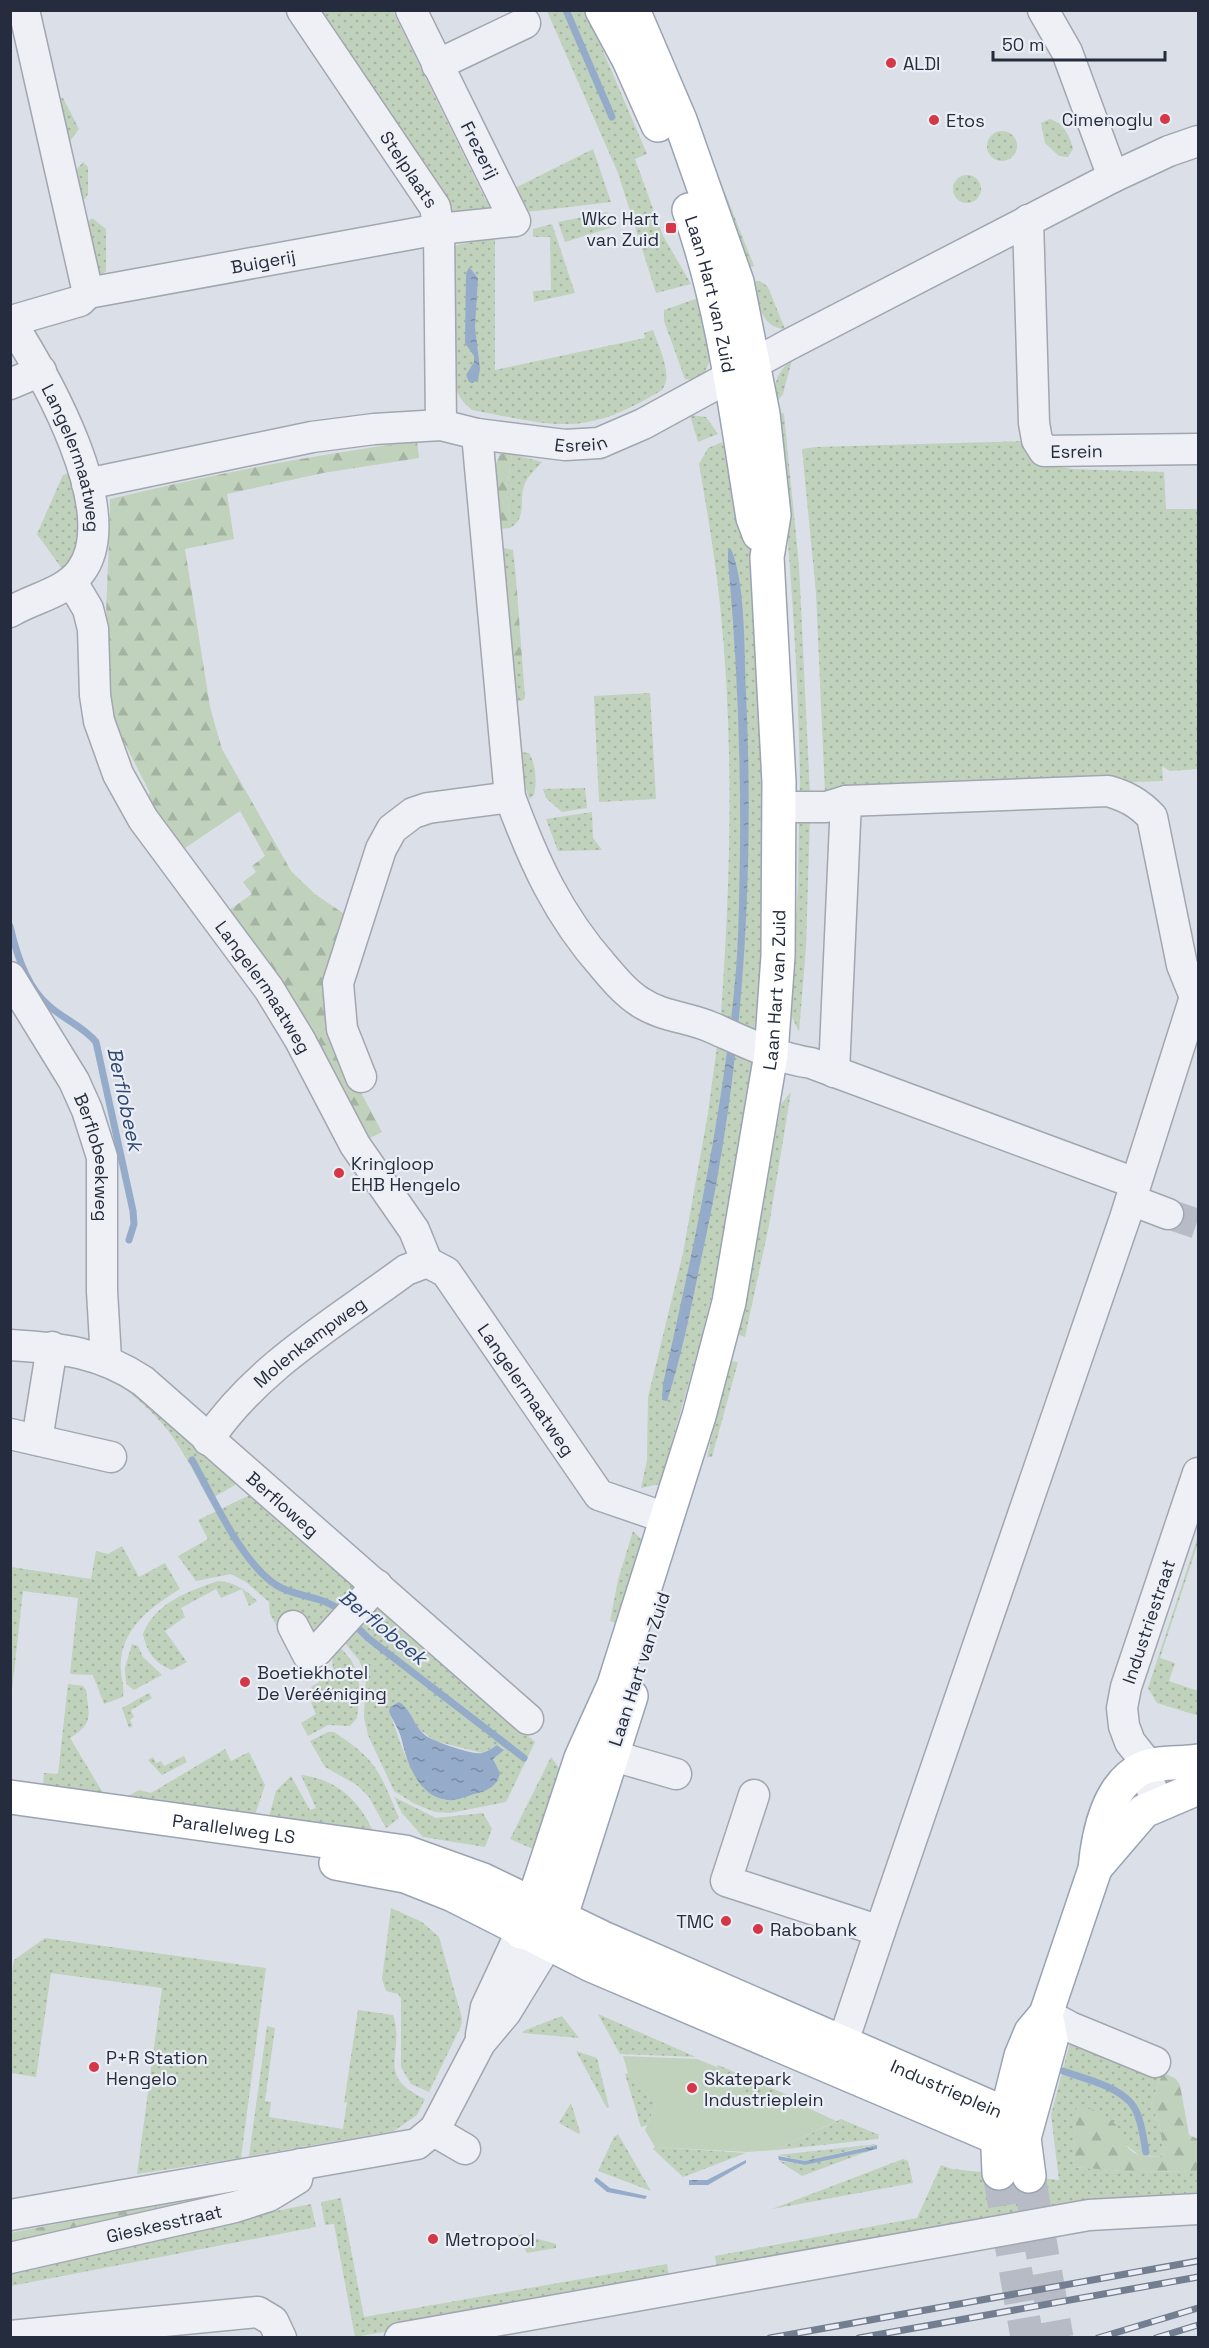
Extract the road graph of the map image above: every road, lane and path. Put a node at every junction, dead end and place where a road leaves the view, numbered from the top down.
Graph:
1 (24, 10) edge
2 (302, 10) edge
3 (411, 10) edge
4 (602, 10) edge
5 (633, 10) edge
6 (1043, 10) edge
7 (525, 23) dead end
8 (437, 65) junction
9 (1198, 141) edge
10 (1113, 177) junction
11 (1028, 220) junction
12 (439, 229) junction
13 (88, 293) junction
14 (11, 321) edge
15 (743, 369) junction
16 (41, 371) junction
17 (10, 384) edge
18 (441, 425) junction
19 (477, 434) junction
20 (1198, 449) edge
21 (87, 484) junction
22 (72, 582) junction
23 (10, 612) edge
24 (510, 797) junction
25 (846, 801) junction
26 (779, 807) junction
27 (10, 977) edge
28 (747, 1043) junction
29 (834, 1072) junction
30 (361, 1077) dead end
31 (1133, 1191) junction
32 (1168, 1214) tunnel mouth
33 (427, 1262) junction
34 (10, 1345) edge
35 (52, 1347) junction
36 (106, 1359) junction
37 (699, 1416) junction
38 (24, 1437) edge
39 (207, 1440) junction
40 (111, 1457) dead end
41 (1198, 1473) edge
42 (666, 1518) junction
43 (367, 1595) junction
44 (293, 1626) dead end
45 (528, 1719) dead end
46 (610, 1755) junction
47 (1198, 1761) edge
48 (1143, 1768) junction
49 (676, 1774) dead end
50 (1198, 1788) edge
51 (754, 1795) dead end
52 (10, 1797) edge
53 (1158, 1804) junction
54 (10, 1817) edge
55 (1095, 1869) junction
56 (454, 1881) junction
57 (540, 1925) junction
58 (880, 1931) junction
59 (1046, 2014) junction
60 (843, 2042) junction
61 (1021, 2056) junction
62 (1155, 2062) dead end
63 (950, 2089) junction
64 (1010, 2130) junction
65 (434, 2131) junction
66 (465, 2149) dead end
67 (300, 2164) junction
68 (1014, 2175) tunnel mouth
69 (1198, 2209) edge
70 (10, 2215) edge
71 (10, 2258) edge
72 (48, 2335) edge
73 (10, 2336) edge
74 (281, 2337) edge
75 (400, 2337) edge

1 - 13 street
2 - 12 street, Stelplaats
3 - 8 street, Frezerij
4 - 15 main road, Laan Hart van Zuid
5 - 15 main road, Laan Hart van Zuid
6 - 10 street
7 - 8 street
8 - 12 street, Frezerij
9 - 10 street, Esrein
10 - 11 street, Esrein
11 - 15 street, Esrein
11 - 20 street, Esrein
12 - 13 street, Buigerij
12 - 18 street, Stelplaats
13 - 14 street, Buigerij
14 - 16 street, Langelermaatweg
15 - 19 street, Esrein
15 - 26 main road, Laan Hart van Zuid
16 - 17 street, Langelermaatweg
16 - 21 street, Langelermaatweg
18 - 19 street, Esrein
18 - 21 street, Esrein
19 - 24 street
21 - 22 street, Langelermaatweg
22 - 23 street
22 - 33 street, Langelermaatweg
24 - 28 street
24 - 30 street
25 - 26 street
25 - 29 street
25 - 31 street
26 - 28 main road, Laan Hart van Zuid
27 - 36 street, Berflobeekweg
28 - 29 street
28 - 37 main road, Laan Hart van Zuid
29 - 31 street
31 - 32 street
31 - 58 street
33 - 39 street, Molenkampweg
33 - 42 street, Langelermaatweg
34 - 35 street, Berfloweg
35 - 36 street, Berfloweg
35 - 38 street
36 - 39 street, Berfloweg
37 - 42 main road, Laan Hart van Zuid
37 - 46 main road, Laan Hart van Zuid
38 - 40 street
39 - 43 street, Berfloweg
41 - 48 street, Industriestraat
42 - 57 main road, Laan Hart van Zuid
43 - 44 street
43 - 45 street, Berfloweg
46 - 49 street
46 - 57 main road, Laan Hart van Zuid
47 - 48 main road
48 - 53 street, Industriestraat
48 - 55 main road
50 - 53 main road
51 - 58 street
52 - 56 main road, Parallelweg LS
53 - 55 main road
54 - 56 main road, Parallelweg LS
55 - 59 main road
56 - 57 main road, Industrieplein
57 - 60 main road, Industrieplein
57 - 64 main road, Industrieplein
57 - 65 street
58 - 60 street
59 - 61 main road
59 - 62 street
59 - 64 main road
60 - 63 main road, Industrieplein
61 - 63 main road
61 - 64 main road
63 - 64 main road, Industrieplein
64 - 68 main road
65 - 66 street
65 - 67 street, Gieskesstraat
67 - 70 street, Gieskesstraat
67 - 71 street, Gieskesstraat
69 - 75 street
72 - 73 street
72 - 74 street

